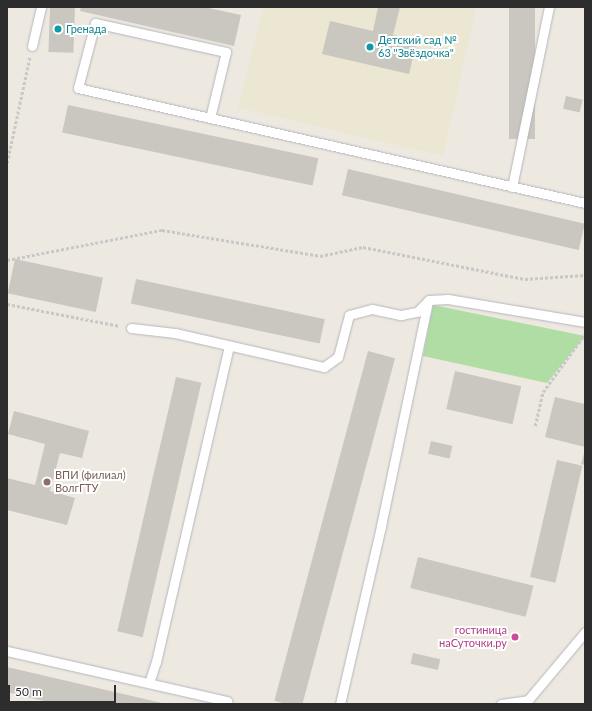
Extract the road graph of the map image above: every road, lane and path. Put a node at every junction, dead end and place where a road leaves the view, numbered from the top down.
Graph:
1 (41, 7) edge
2 (549, 7) edge
3 (32, 46) joint
4 (210, 118) junction
5 (7, 163) edge
6 (512, 187) junction
7 (585, 203) edge
8 (7, 260) edge
9 (585, 275) edge
10 (429, 300) junction
11 (7, 304) edge
12 (585, 322) edge
13 (131, 328) joint
14 (585, 334) edge
15 (229, 347) junction
16 (535, 426) dead end
17 (585, 632) edge
18 (7, 651) edge
19 (149, 683) junction
20 (227, 701) dead end
21 (340, 704) edge
22 (501, 704) edge

1 - 3 lane
2 - 6 lane
3 - 5 path
4 - 4 lane
4 - 6 lane
6 - 7 lane
8 - 9 path
10 - 12 lane
10 - 15 lane
10 - 21 lane
11 - 13 path
13 - 15 lane
14 - 16 path
15 - 19 lane
17 - 22 lane
18 - 19 lane
19 - 20 lane

